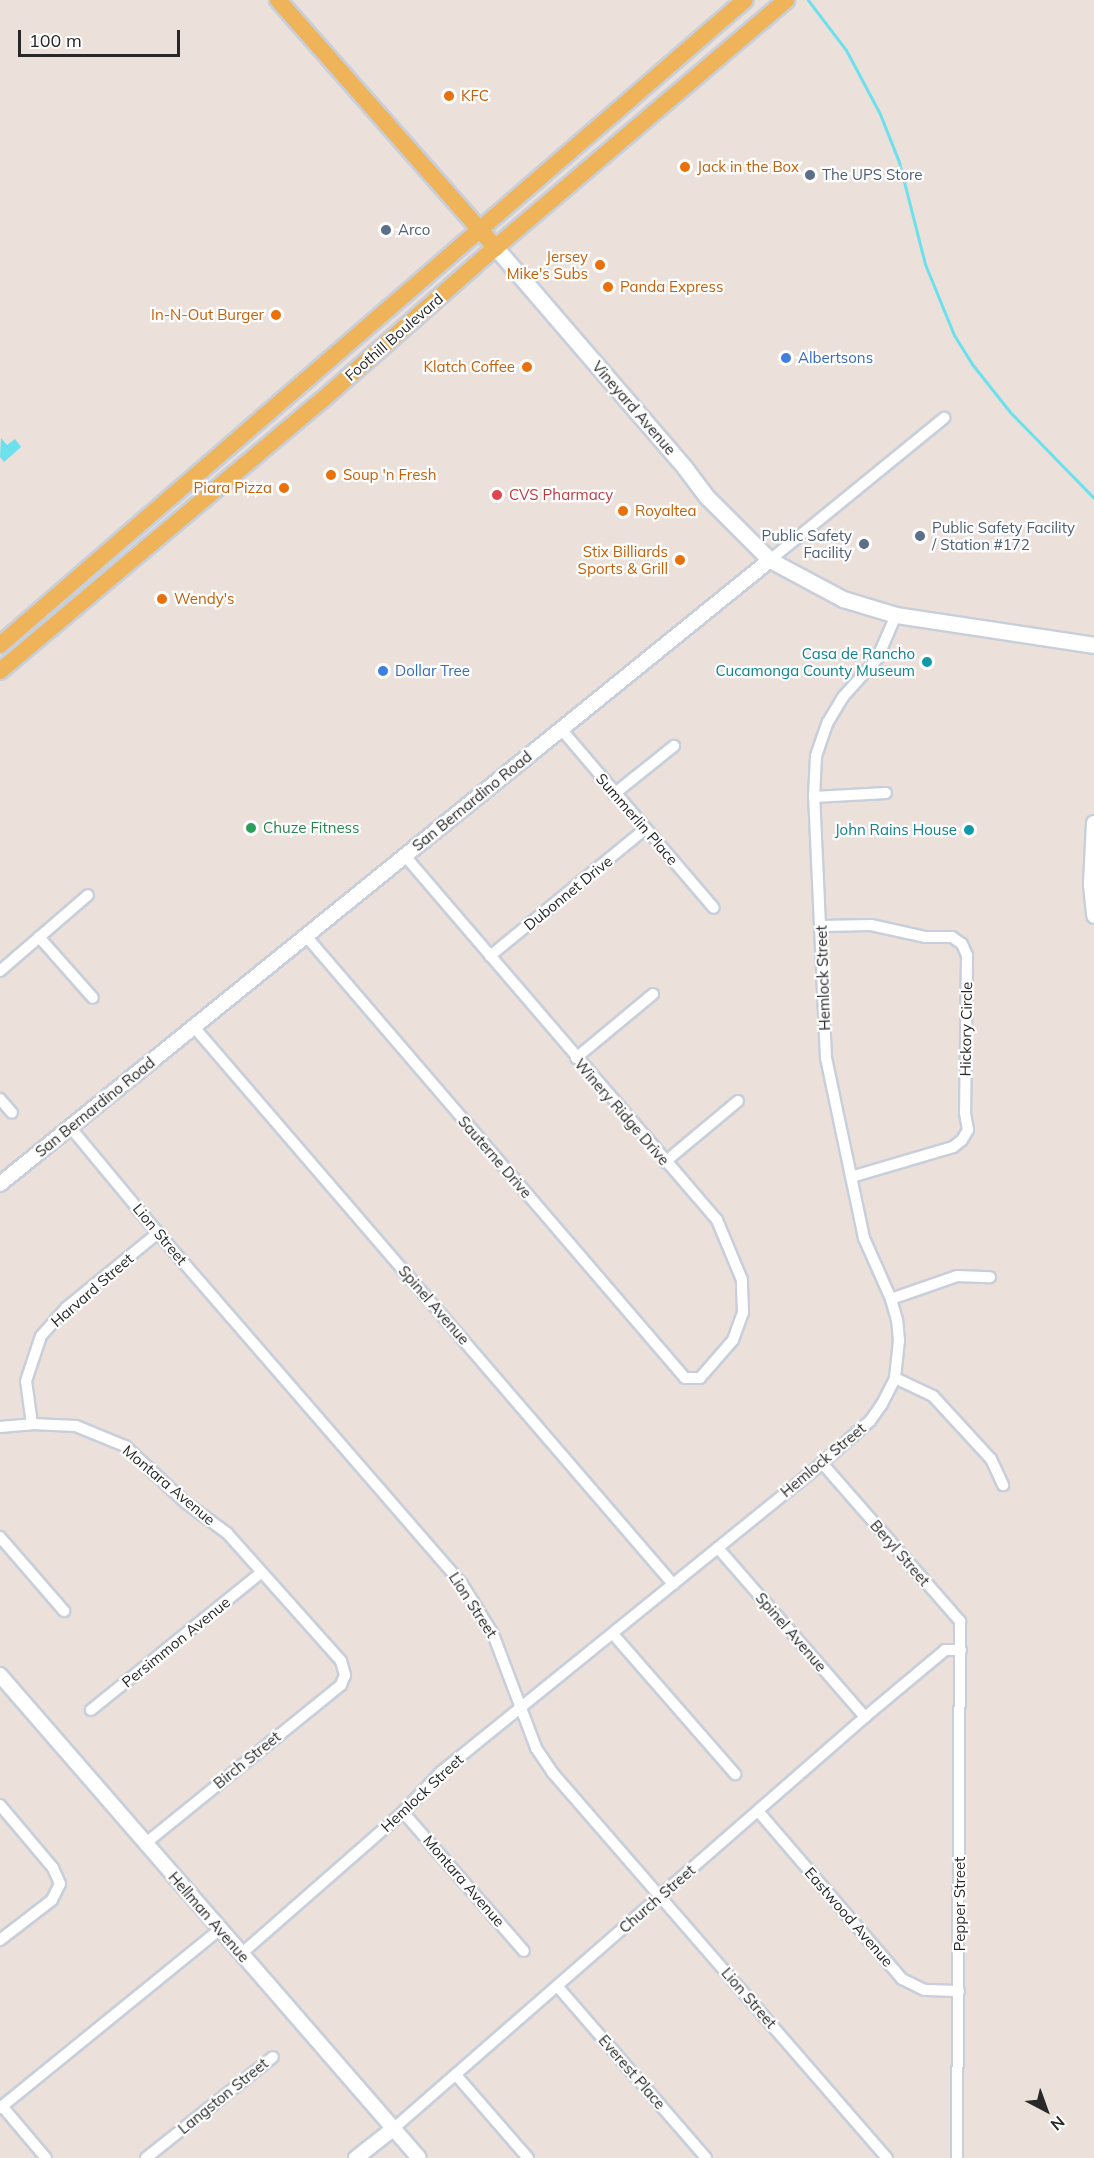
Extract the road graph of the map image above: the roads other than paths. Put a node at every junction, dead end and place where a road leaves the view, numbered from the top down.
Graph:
1 (278, 0) edge
2 (745, 0) edge
3 (786, 0) edge
4 (478, 228) junction
5 (496, 248) junction
6 (944, 418) dead end
7 (771, 560) junction
8 (896, 615) junction
9 (0, 645) edge
10 (1094, 645) edge
11 (0, 671) edge
12 (561, 729) junction
13 (674, 746) dead end
14 (886, 793) dead end
15 (614, 794) junction
16 (814, 797) junction
17 (1094, 824) edge
18 (645, 829) junction
19 (405, 856) junction
20 (88, 895) dead end
21 (714, 908) dead end
22 (1094, 916) edge
23 (821, 926) junction
24 (306, 936) junction
25 (39, 937) junction
26 (490, 956) junction
27 (0, 971) edge
28 (653, 994) dead end
29 (93, 998) dead end
30 (194, 1027) junction
31 (576, 1058) junction
32 (0, 1099) edge
33 (738, 1101) dead end
34 (12, 1113) dead end
35 (70, 1127) junction
36 (665, 1162) junction
37 (851, 1177) junction
38 (0, 1184) edge
39 (158, 1233) junction
40 (990, 1277) dead end
41 (891, 1299) junction
42 (685, 1378) joint
43 (895, 1378) junction
44 (32, 1424) junction
45 (0, 1427) edge
46 (822, 1463) junction
47 (1003, 1485) dead end
48 (0, 1537) edge
49 (718, 1548) junction
50 (261, 1573) junction
51 (673, 1584) junction
52 (64, 1611) dead end
53 (613, 1634) junction
54 (961, 1650) junction
55 (0, 1675) edge
56 (345, 1675) joint
57 (521, 1708) junction
58 (91, 1710) dead end
59 (865, 1717) junction
60 (735, 1774) dead end
61 (0, 1805) edge
62 (758, 1810) junction
63 (403, 1812) junction
64 (146, 1843) junction
65 (660, 1896) junction
66 (220, 1929) junction
67 (0, 1940) edge
68 (524, 1951) dead end
69 (241, 1954) junction
70 (558, 1987) junction
71 (959, 1991) junction
72 (273, 2057) dead end
73 (456, 2075) junction
74 (1, 2107) edge
75 (393, 2129) junction
76 (46, 2158) edge
77 (146, 2158) edge
78 (356, 2158) edge
79 (419, 2158) edge
80 (528, 2158) edge
81 (706, 2158) edge
82 (887, 2158) edge
83 (957, 2158) edge

1 - 4 main road, Vineyard Avenue
2 - 4 main road, Foothill Boulevard
3 - 5 main road, Foothill Boulevard
4 - 5 main road, Vineyard Avenue
4 - 9 main road, Foothill Boulevard
5 - 7 main road, Vineyard Avenue
5 - 11 main road, Foothill Boulevard
6 - 7 street, San Bernardino Road
7 - 8 main road, Vineyard Avenue
7 - 12 street, San Bernardino Road
8 - 10 main road, Vineyard Avenue
8 - 16 street, Hemlock Street
12 - 15 street, Summerlin Place
12 - 19 street, San Bernardino Road
13 - 15 street
14 - 16 street
15 - 18 street, Summerlin Place
16 - 23 street, Hemlock Street
17 - 22 street
18 - 21 street, Summerlin Place
18 - 26 street, Dubonnet Drive
19 - 24 street, San Bernardino Road
19 - 26 street, Winery Ridge Drive
20 - 25 street
23 - 37 street, Hemlock Street
23 - 37 street, Hickory Circle
24 - 30 street, San Bernardino Road
24 - 42 street, Sauterne Drive
25 - 27 street
25 - 29 street
26 - 31 street, Winery Ridge Drive
28 - 31 street
30 - 35 street, San Bernardino Road
30 - 51 street, Spinel Avenue
31 - 36 street, Winery Ridge Drive
32 - 34 street
33 - 36 street
35 - 38 street, San Bernardino Road
35 - 39 street, Lion Street
36 - 42 street, Winery Ridge Drive
37 - 41 street, Hemlock Street
39 - 44 street, Harvard Street
39 - 57 street, Lion Street
40 - 41 street
41 - 43 street, Hemlock Street
43 - 46 street, Hemlock Street
43 - 47 street
44 - 45 street, Montara Avenue
44 - 50 street, Montara Avenue
46 - 49 street, Hemlock Street
46 - 54 street, Beryl Street
48 - 52 street
49 - 51 street, Hemlock Street
49 - 59 street, Spinel Avenue
50 - 56 street, Montara Avenue
50 - 58 street, Persimmon Avenue
51 - 53 street, Hemlock Street
53 - 57 street, Hemlock Street
53 - 60 street
54 - 59 street, Church Street
54 - 71 street, Pepper Street
55 - 64 street, Hellman Avenue
56 - 64 street, Birch Street
57 - 63 street, Hemlock Street
57 - 65 street, Lion Street
59 - 62 street, Church Street
61 - 67 street
62 - 65 street, Church Street
62 - 71 street, Eastwood Avenue
63 - 68 street, Montara Avenue
63 - 69 street, Hemlock Street
64 - 66 street, Hellman Avenue
65 - 70 street, Church Street
65 - 82 street, Lion Street
66 - 69 street, Hellman Avenue
66 - 74 street
69 - 75 street, Hellman Avenue
70 - 73 street, Church Street
70 - 81 street, Everest Place
71 - 83 street, Pepper Street
72 - 77 street, Langston Street
73 - 75 street, Church Street
73 - 80 street
74 - 76 street
75 - 78 street, Church Street
75 - 79 street, Hellman Avenue

